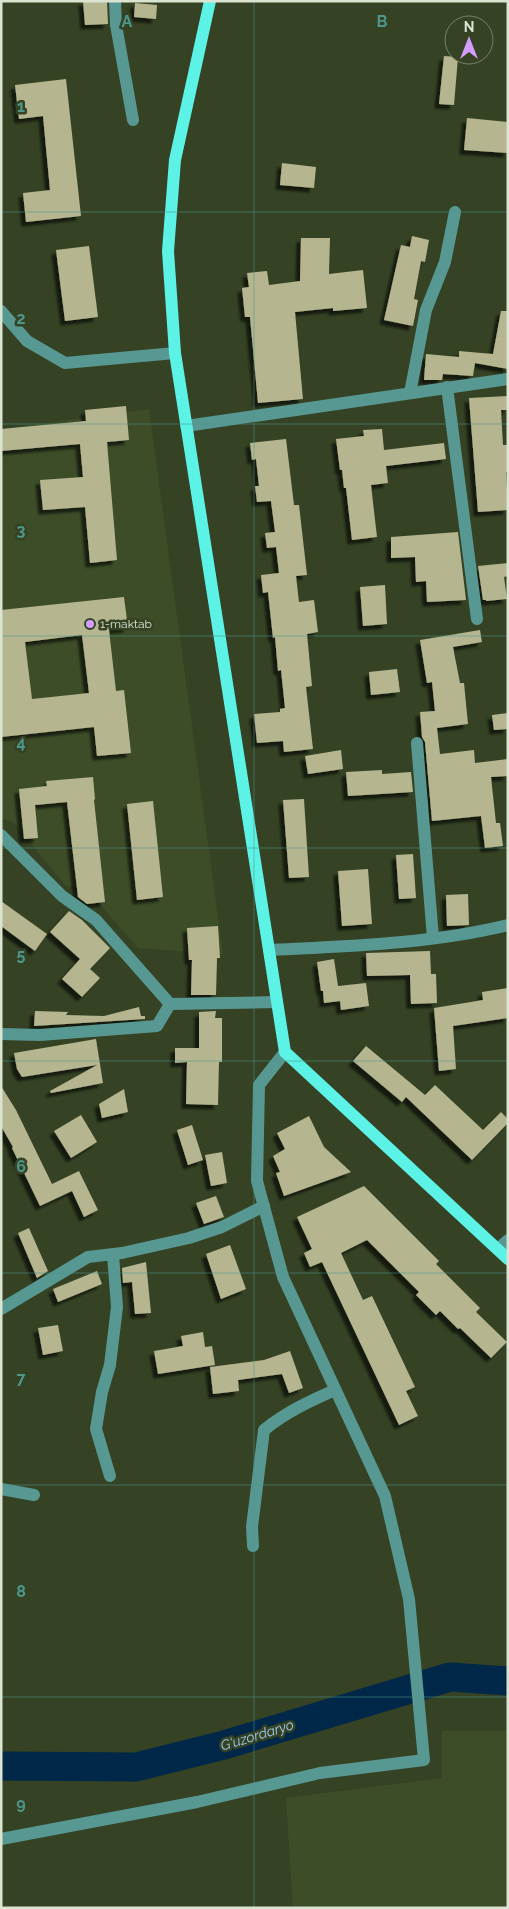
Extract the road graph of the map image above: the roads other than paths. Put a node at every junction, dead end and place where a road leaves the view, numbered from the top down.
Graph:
1 (115, 1) edge
2 (210, 1) edge
3 (133, 120) dead end
4 (455, 212) dead end
5 (1, 311) edge
6 (175, 354) junction
7 (508, 379) edge
8 (447, 387) junction
9 (410, 393) junction
10 (186, 426) junction
11 (478, 619) dead end
12 (417, 744) dead end
13 (1, 835) edge
14 (508, 925) edge
15 (432, 938) junction
16 (269, 950) junction
17 (277, 1002) junction
18 (170, 1004) junction
19 (1, 1034) edge
20 (285, 1052) junction
21 (264, 1206) junction
22 (508, 1240) edge
23 (498, 1249) junction
24 (112, 1254) junction
25 (508, 1258) edge
26 (1, 1309) edge
27 (335, 1390) junction
28 (110, 1476) dead end
29 (1, 1489) edge
30 (34, 1495) dead end
31 (253, 1546) dead end
32 (1, 1839) edge

1 - 3 street
2 - 6 main road
4 - 9 street
5 - 6 street
6 - 10 main road
7 - 8 street
8 - 9 street
8 - 11 street
9 - 10 street
10 - 16 main road
12 - 15 street
13 - 18 street
14 - 15 street
15 - 16 street
16 - 17 main road
17 - 18 street
17 - 20 main road
18 - 19 street
20 - 21 street
20 - 23 main road
21 - 24 street
21 - 27 street
22 - 23 street
23 - 25 main road
24 - 26 street
24 - 28 street
27 - 31 street
27 - 32 street
29 - 30 street

